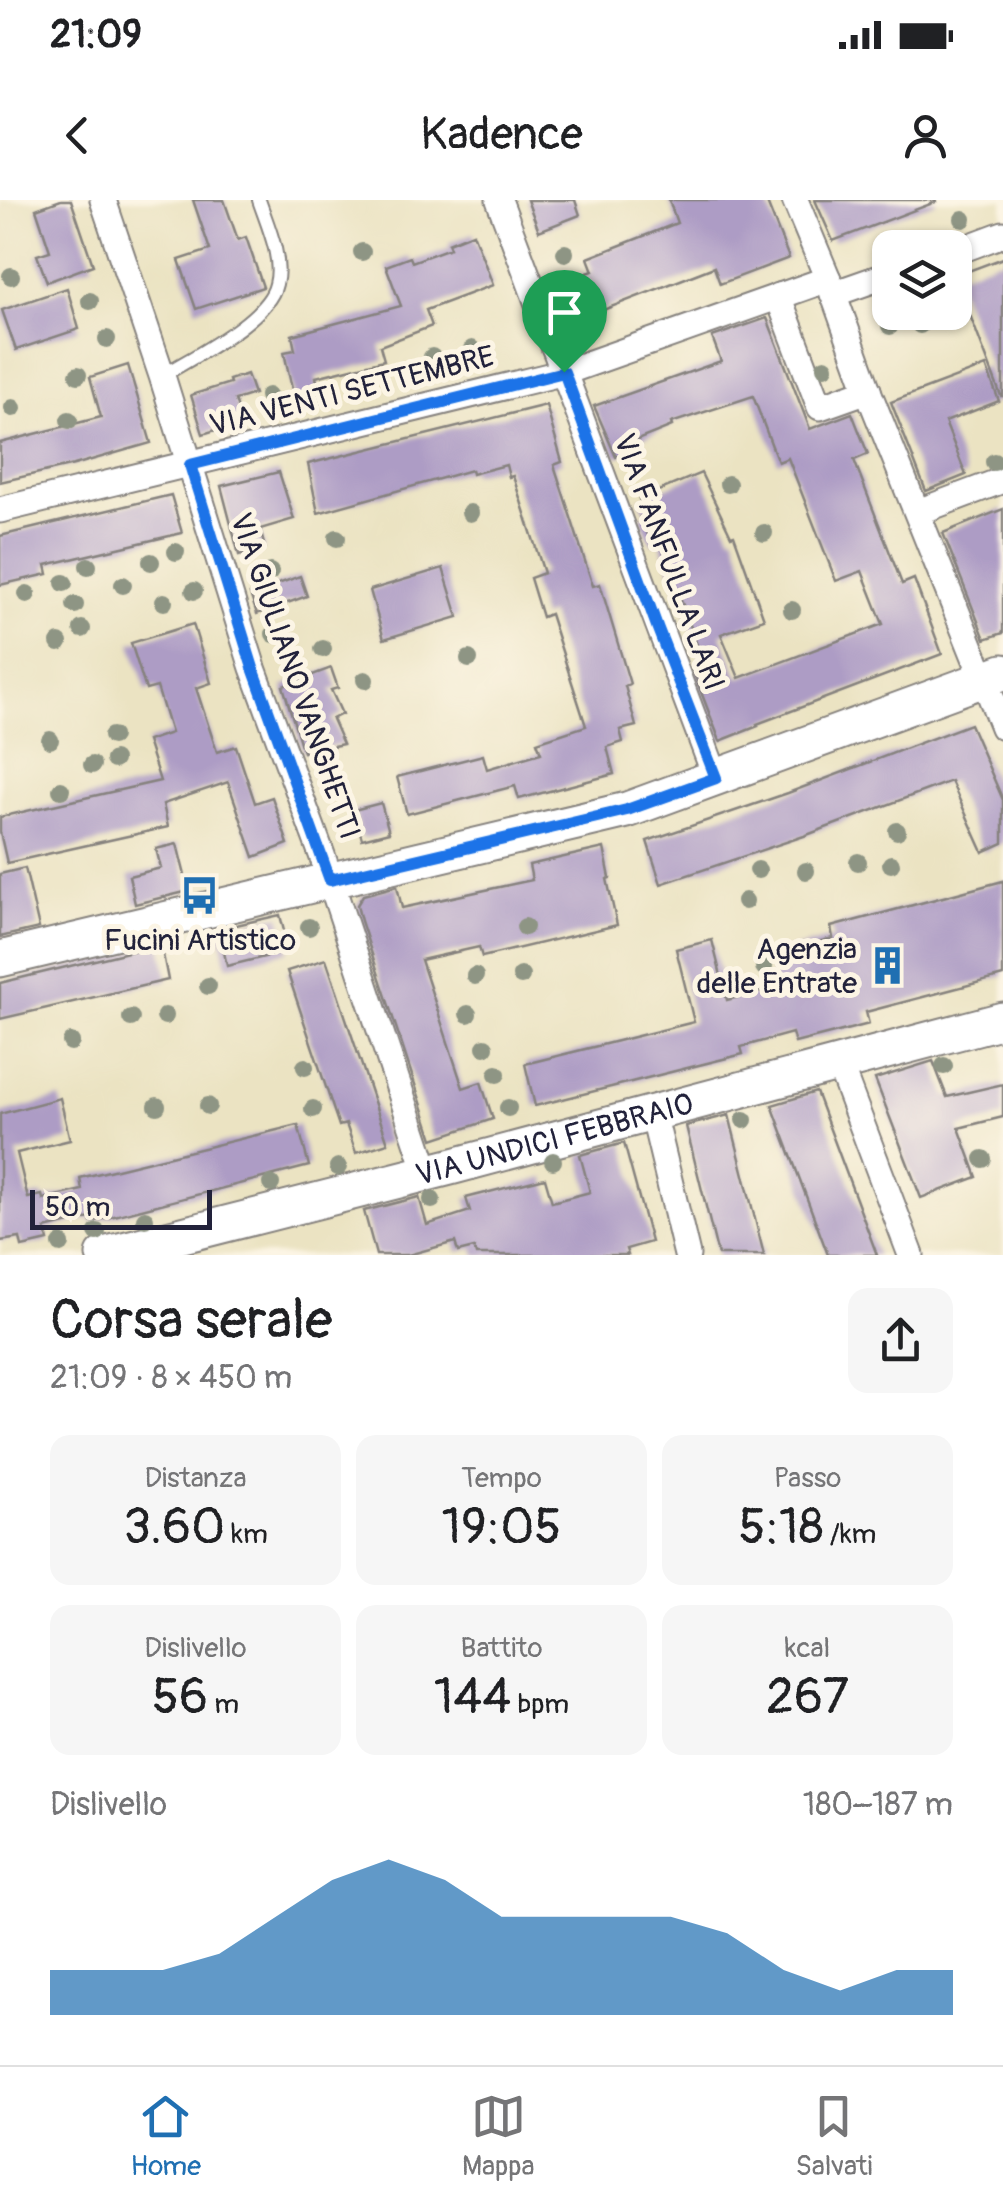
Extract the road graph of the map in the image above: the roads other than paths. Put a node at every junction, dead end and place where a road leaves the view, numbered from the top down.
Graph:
1 (102, 200) edge
2 (259, 200) edge
3 (500, 200) edge
4 (795, 200) edge
5 (1003, 234) edge
6 (972, 246) edge
7 (872, 278) edge
8 (830, 287) junction
9 (778, 296) junction
10 (564, 372) junction
11 (162, 376) junction
12 (868, 390) junction
13 (190, 465) junction
14 (1003, 480) edge
15 (0, 510) edge
16 (918, 512) junction
17 (994, 675) edge
18 (1003, 727) edge
19 (716, 778) junction
20 (330, 880) junction
21 (0, 959) edge
22 (1003, 1020) edge
23 (839, 1064) junction
24 (653, 1114) junction
25 (428, 1172) junction
26 (104, 1255) edge
27 (687, 1255) edge
28 (911, 1255) edge

1 - 11 street, VIA GIULIANO VANGHETTI
2 - 11 lane
3 - 10 street, VIA FANFULLA LARI
4 - 8 street
5 - 6 street
7 - 8 street, VIA VENTI SETTEMBRE
8 - 9 street, VIA VENTI SETTEMBRE
8 - 12 street
9 - 10 street, VIA VENTI SETTEMBRE
9 - 12 street
10 - 13 street, VIA VENTI SETTEMBRE
10 - 19 street, VIA FANFULLA LARI
11 - 13 street, VIA GIULIANO VANGHETTI
12 - 16 street
13 - 15 street, VIA VENTI SETTEMBRE
13 - 20 street, VIA GIULIANO VANGHETTI
14 - 16 street
16 - 17 street
17 - 18 street
17 - 19 main road
19 - 20 main road
20 - 21 main road
20 - 25 street, VIA GIULIANO VANGHETTI
22 - 23 main road, VIA UNDICI FEBBRAIO
23 - 24 main road, VIA UNDICI FEBBRAIO
23 - 28 street
24 - 25 main road, VIA UNDICI FEBBRAIO
24 - 27 street
25 - 26 main road, VIA UNDICI FEBBRAIO

